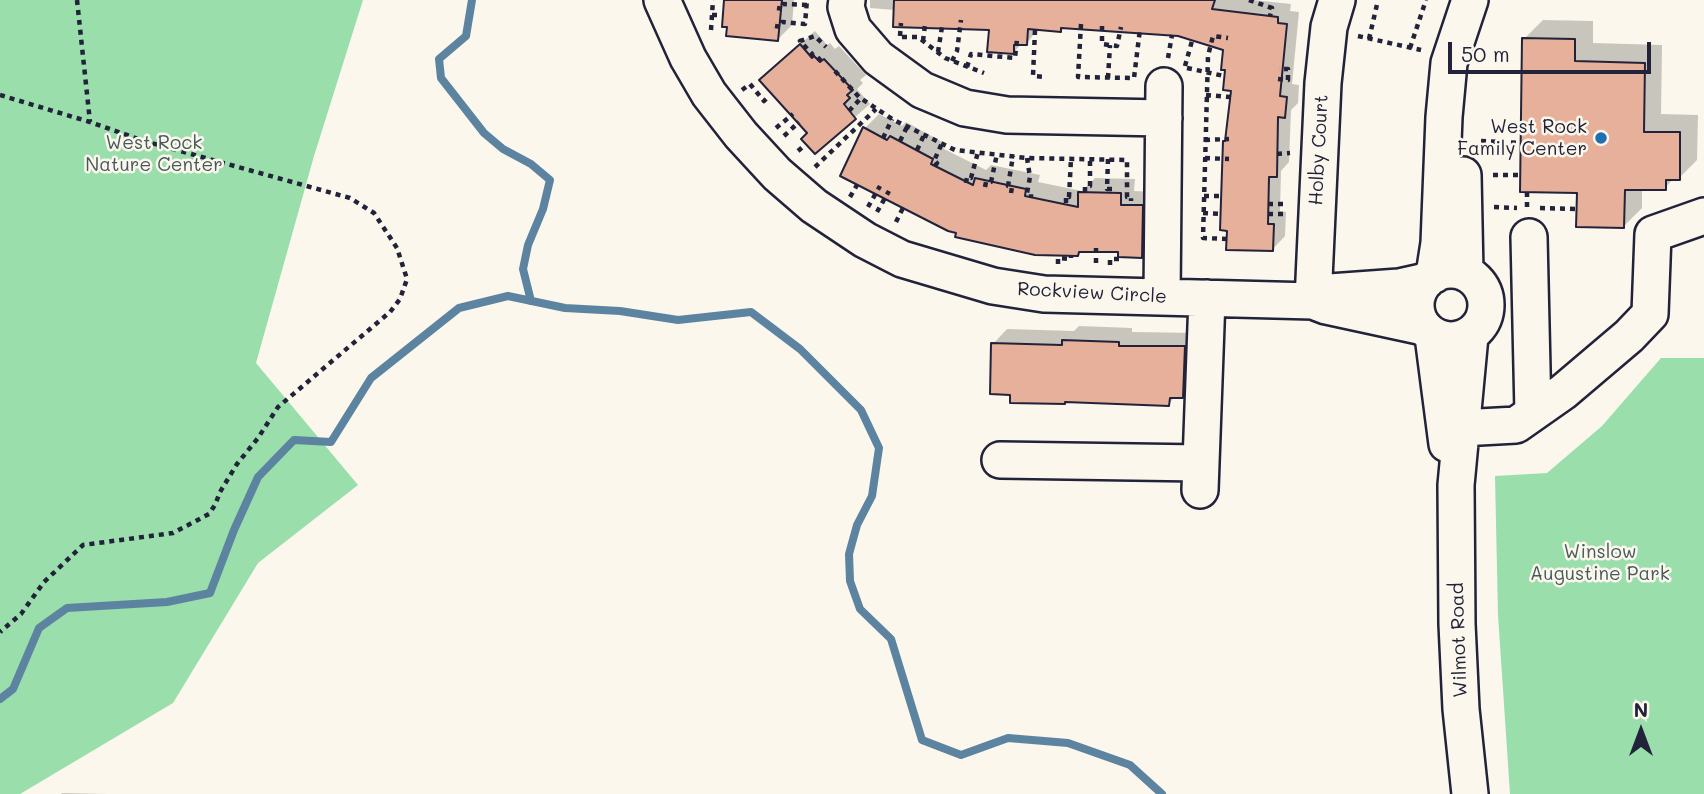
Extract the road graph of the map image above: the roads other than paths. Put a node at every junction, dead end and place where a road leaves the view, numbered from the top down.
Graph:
1 (662, 0) edge
2 (846, 0) edge
3 (1337, 0) edge
4 (1469, 0) edge
5 (1490, 0) edge
6 (1704, 216) edge
7 (1528, 223) road end
8 (1441, 276) junction
9 (1162, 297) junction
10 (1207, 298) junction
11 (1313, 301) junction
12 (1428, 332) junction
13 (1470, 336) junction
14 (1533, 413) junction
15 (1461, 428) junction
16 (1000, 460) dead end
17 (1456, 485) junction
18 (1470, 794) edge

1 - 9 street, Rockview Circle
2 - 9 street
3 - 11 street, Holby Court
4 - 8 street
5 - 8 street
6 - 14 street
7 - 14 street
8 - 11 street, Rockview Circle
8 - 12 street
8 - 13 street
9 - 10 street, Rockview Circle
10 - 11 street, Rockview Circle
10 - 16 street
11 - 12 street, Rockview Circle
12 - 13 street
12 - 17 street, Wilmot Road
13 - 15 street, Wilmot Road
14 - 15 street
15 - 17 street, Wilmot Road
17 - 18 street, Wilmot Road

